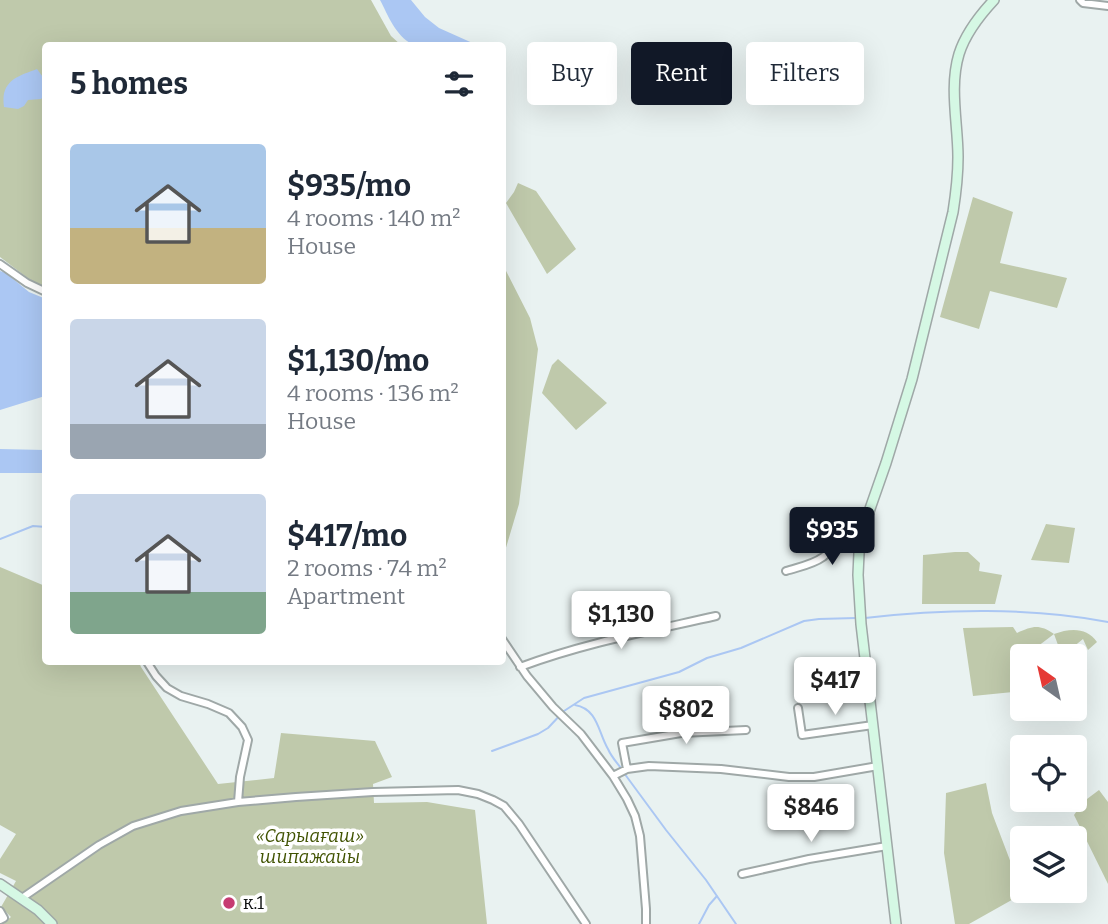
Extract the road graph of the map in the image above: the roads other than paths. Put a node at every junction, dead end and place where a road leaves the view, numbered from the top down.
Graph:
1 (995, 0) edge
2 (1080, 0) edge
3 (1108, 6) edge
4 (0, 264) edge
5 (42, 290) edge
6 (864, 526) junction
7 (786, 572) dead end
8 (716, 616) dead end
9 (506, 645) edge
10 (149, 665) edge
11 (520, 667) junction
12 (798, 708) dead end
13 (873, 724) junction
14 (747, 730) dead end
15 (878, 766) junction
16 (627, 769) junction
17 (613, 776) junction
18 (238, 802) junction
19 (887, 846) junction
20 (741, 874) dead end
21 (0, 884) edge
22 (22, 898) junction
23 (0, 911) edge
24 (0, 920) edge
25 (52, 924) edge
26 (586, 924) edge
27 (646, 924) edge
28 (896, 924) edge

1 - 6 main road
2 - 3 street
4 - 5 street
6 - 7 street
6 - 13 main road
8 - 11 street
9 - 11 street
10 - 18 street
11 - 17 street
12 - 13 street
13 - 15 main road
14 - 16 street
15 - 16 street
15 - 19 main road
16 - 17 street
17 - 27 street
18 - 22 street
18 - 26 street
19 - 20 street
19 - 28 main road
21 - 22 main road
22 - 25 main road
23 - 24 street

